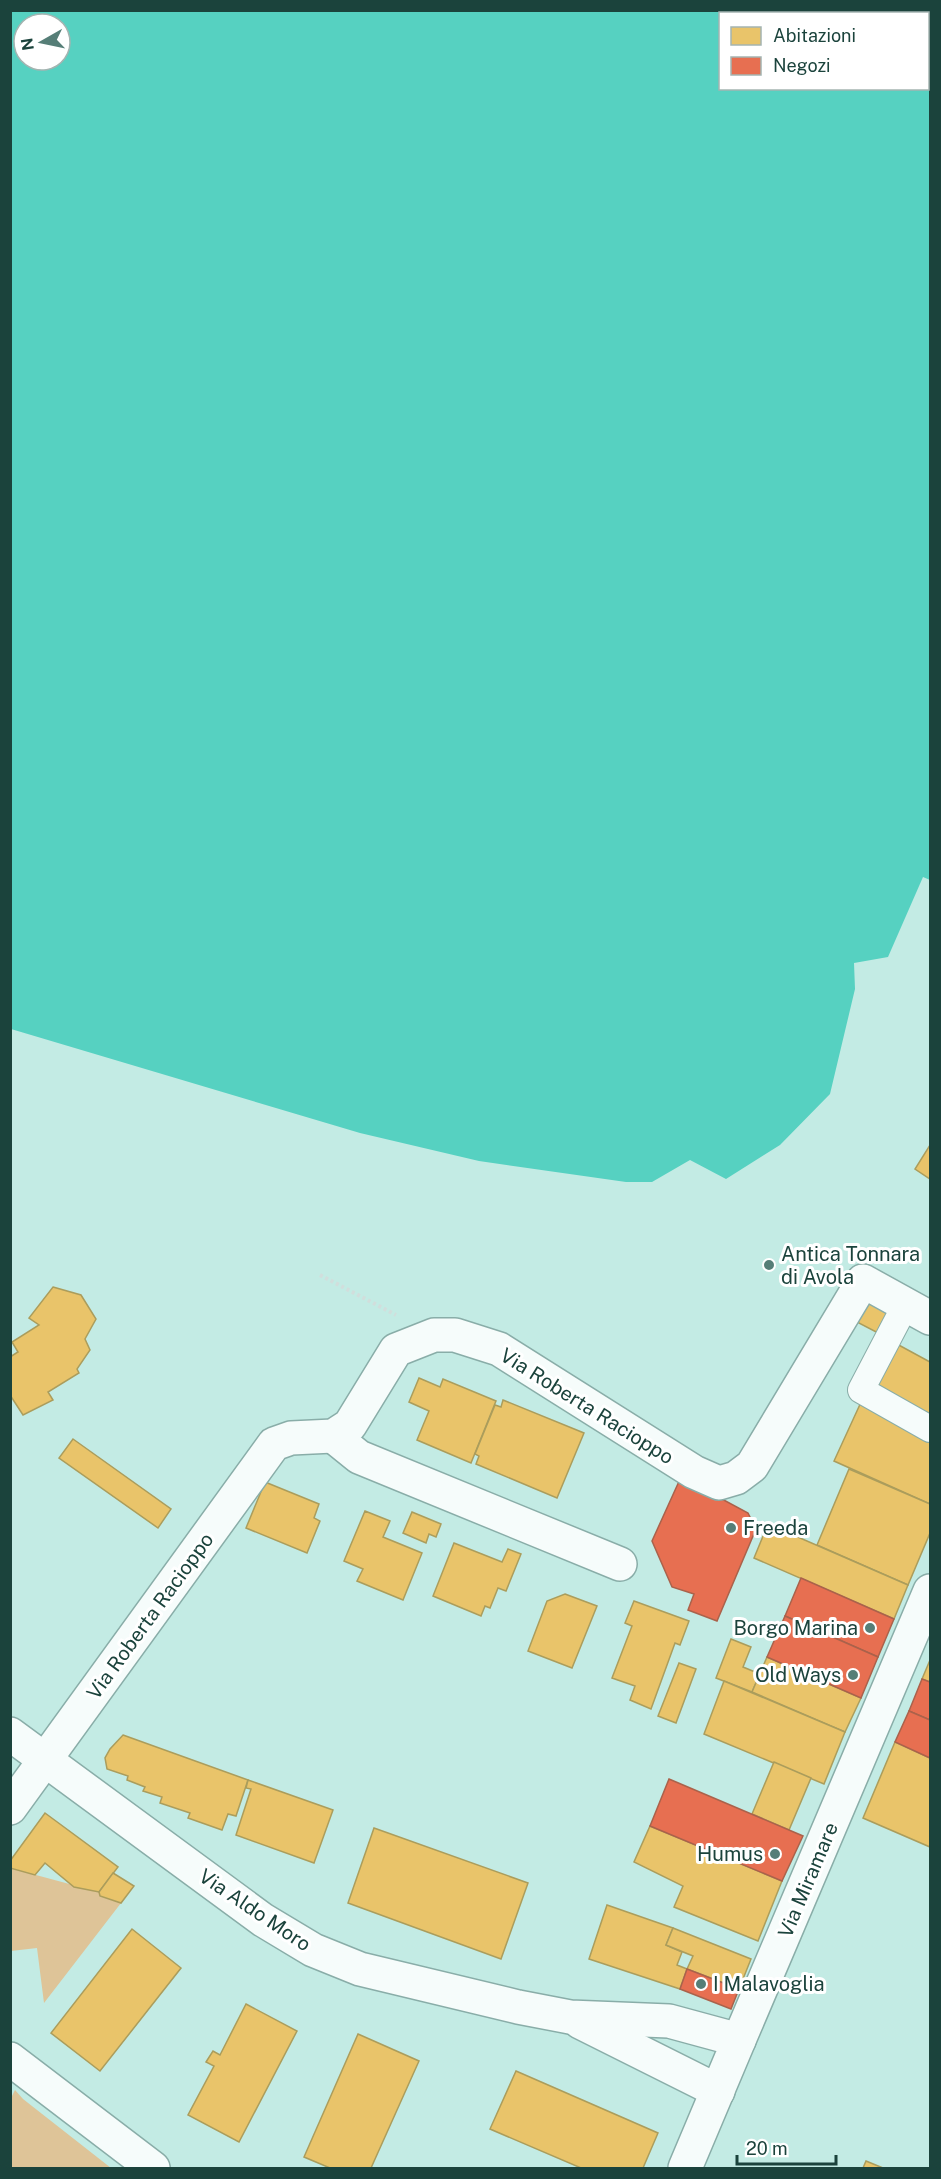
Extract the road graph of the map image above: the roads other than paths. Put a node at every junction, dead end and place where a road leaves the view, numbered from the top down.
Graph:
1 (918, 1311) edge
2 (930, 1429) edge
3 (333, 1436) junction
4 (620, 1564) dead end
5 (930, 1591) edge
6 (10, 1734) edge
7 (46, 1761) junction
8 (10, 1808) edge
9 (570, 2017) junction
10 (739, 2040) junction
11 (10, 2058) edge
12 (718, 2091) junction
13 (153, 2169) edge
14 (685, 2169) edge

1 - 2 street
1 - 3 street, Via Roberta Racioppo
3 - 4 street
3 - 7 street, Via Roberta Racioppo
5 - 10 street, Via Miramare
6 - 7 street, Via Aldo Moro
7 - 8 street, Via Roberta Racioppo
7 - 9 street, Via Aldo Moro
9 - 10 street
9 - 12 street
10 - 12 street, Via Miramare
11 - 13 street
12 - 14 street, Via Miramare

